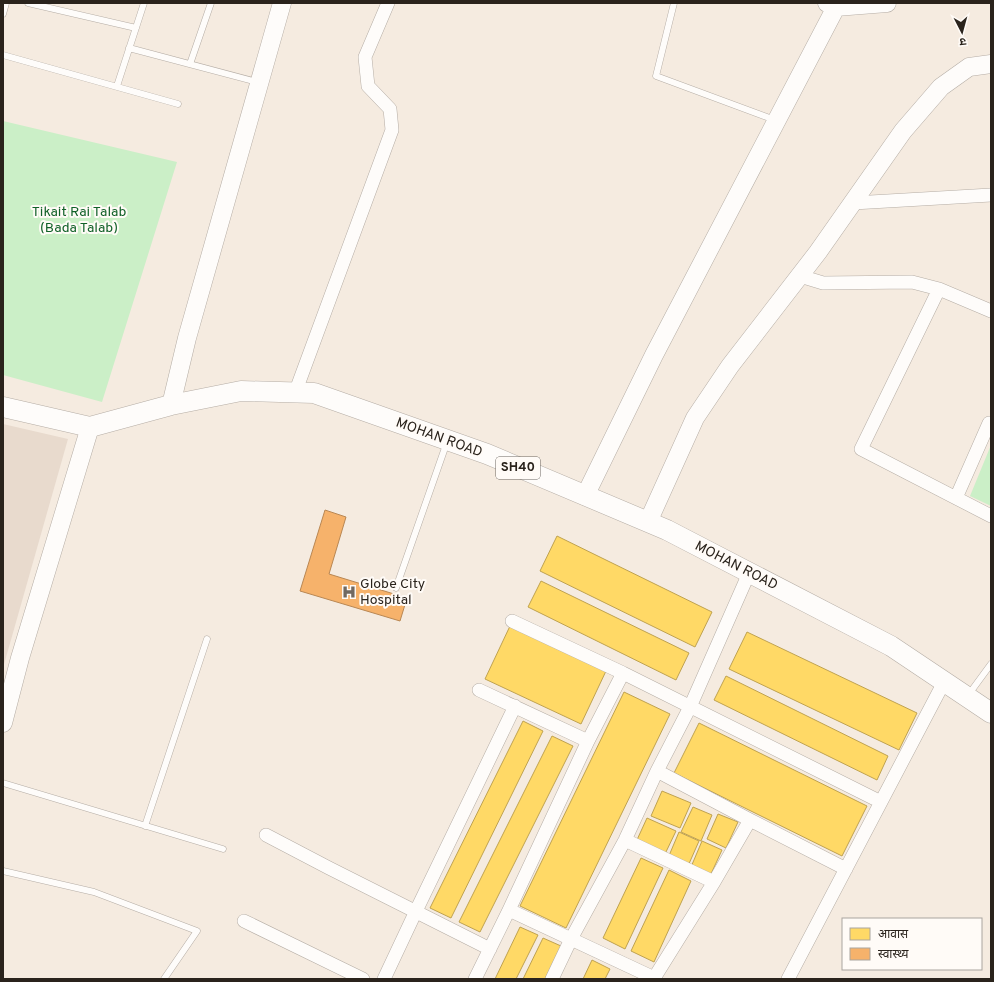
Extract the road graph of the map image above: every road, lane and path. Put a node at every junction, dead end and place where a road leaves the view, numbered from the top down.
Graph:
1 (6, 3) edge
2 (28, 3) edge
3 (144, 3) edge
4 (211, 3) edge
5 (282, 3) edge
6 (388, 3) edge
7 (674, 3) edge
8 (887, 3) edge
9 (831, 5) edge
10 (3, 14) edge
11 (136, 28) junction
12 (129, 48) junction
13 (3, 55) edge
14 (190, 64) junction
15 (991, 64) edge
16 (260, 83) junction
17 (117, 86) junction
18 (178, 104) dead end
19 (777, 121) junction
20 (991, 195) edge
21 (853, 203) junction
22 (800, 276) junction
23 (939, 289) junction
24 (991, 311) edge
25 (295, 393) junction
26 (171, 406) junction
27 (3, 407) edge
28 (991, 424) edge
29 (90, 427) junction
30 (448, 441) junction
31 (586, 496) junction
32 (956, 498) junction
33 (991, 516) edge
34 (648, 522) junction
35 (749, 573) junction
36 (396, 588) dead end
37 (512, 621) dead end
38 (206, 639) dead end
39 (991, 664) edge
40 (623, 673) junction
41 (944, 682) junction
42 (480, 690) dead end
43 (967, 697) junction
44 (515, 706) junction
45 (690, 707) junction
46 (991, 713) edge
47 (3, 723) edge
48 (588, 741) junction
49 (657, 771) junction
50 (3, 783) edge
51 (881, 802) junction
52 (750, 820) junction
53 (145, 826) junction
54 (266, 835) dead end
55 (625, 840) junction
56 (223, 849) dead end
57 (846, 868) junction
58 (3, 871) edge
59 (714, 882) junction
60 (509, 910) junction
61 (416, 911) junction
62 (244, 921) dead end
63 (572, 939) junction
64 (490, 949) junction
65 (164, 979) edge
66 (363, 979) edge
67 (384, 979) edge
68 (475, 979) edge
69 (552, 979) edge
70 (788, 979) edge

1 - 10 lane
2 - 11 lane
3 - 11 lane
4 - 14 lane
5 - 16 street
6 - 25 street
7 - 19 lane
8 - 9 street
9 - 19 street
11 - 12 lane
12 - 14 lane
12 - 17 lane
13 - 17 lane
14 - 16 lane
15 - 21 street
16 - 26 street
17 - 18 lane
19 - 31 street
20 - 21 street
21 - 22 street
22 - 23 street
22 - 34 street
23 - 24 street
23 - 32 street
25 - 26 main road, MOHAN ROAD / SH40
25 - 30 main road, MOHAN ROAD / SH40
26 - 29 main road, MOHAN ROAD / SH40
27 - 29 main road, MOHAN ROAD / SH40
28 - 32 street
29 - 47 street
30 - 31 main road, MOHAN ROAD / SH40
30 - 36 lane
31 - 34 main road, MOHAN ROAD / SH40
32 - 33 street
34 - 35 main road, MOHAN ROAD / SH40
35 - 41 main road, MOHAN ROAD / SH40
35 - 45 street
37 - 40 street
38 - 53 lane
39 - 43 lane
40 - 45 street
40 - 48 street
41 - 43 main road, MOHAN ROAD / SH40
41 - 51 street
42 - 44 street
43 - 46 main road, MOHAN ROAD / SH40
44 - 48 street
44 - 61 street
45 - 49 street
45 - 51 street
48 - 60 street
49 - 52 street
49 - 55 street
50 - 53 lane
51 - 57 street
52 - 57 street
52 - 59 street
53 - 56 lane
54 - 61 street
55 - 59 street
55 - 63 street
57 - 70 street
58 - 65 lane
59 - 63 street
60 - 63 street
60 - 64 street
61 - 64 street
61 - 67 street
62 - 66 street
63 - 69 street
64 - 68 street

